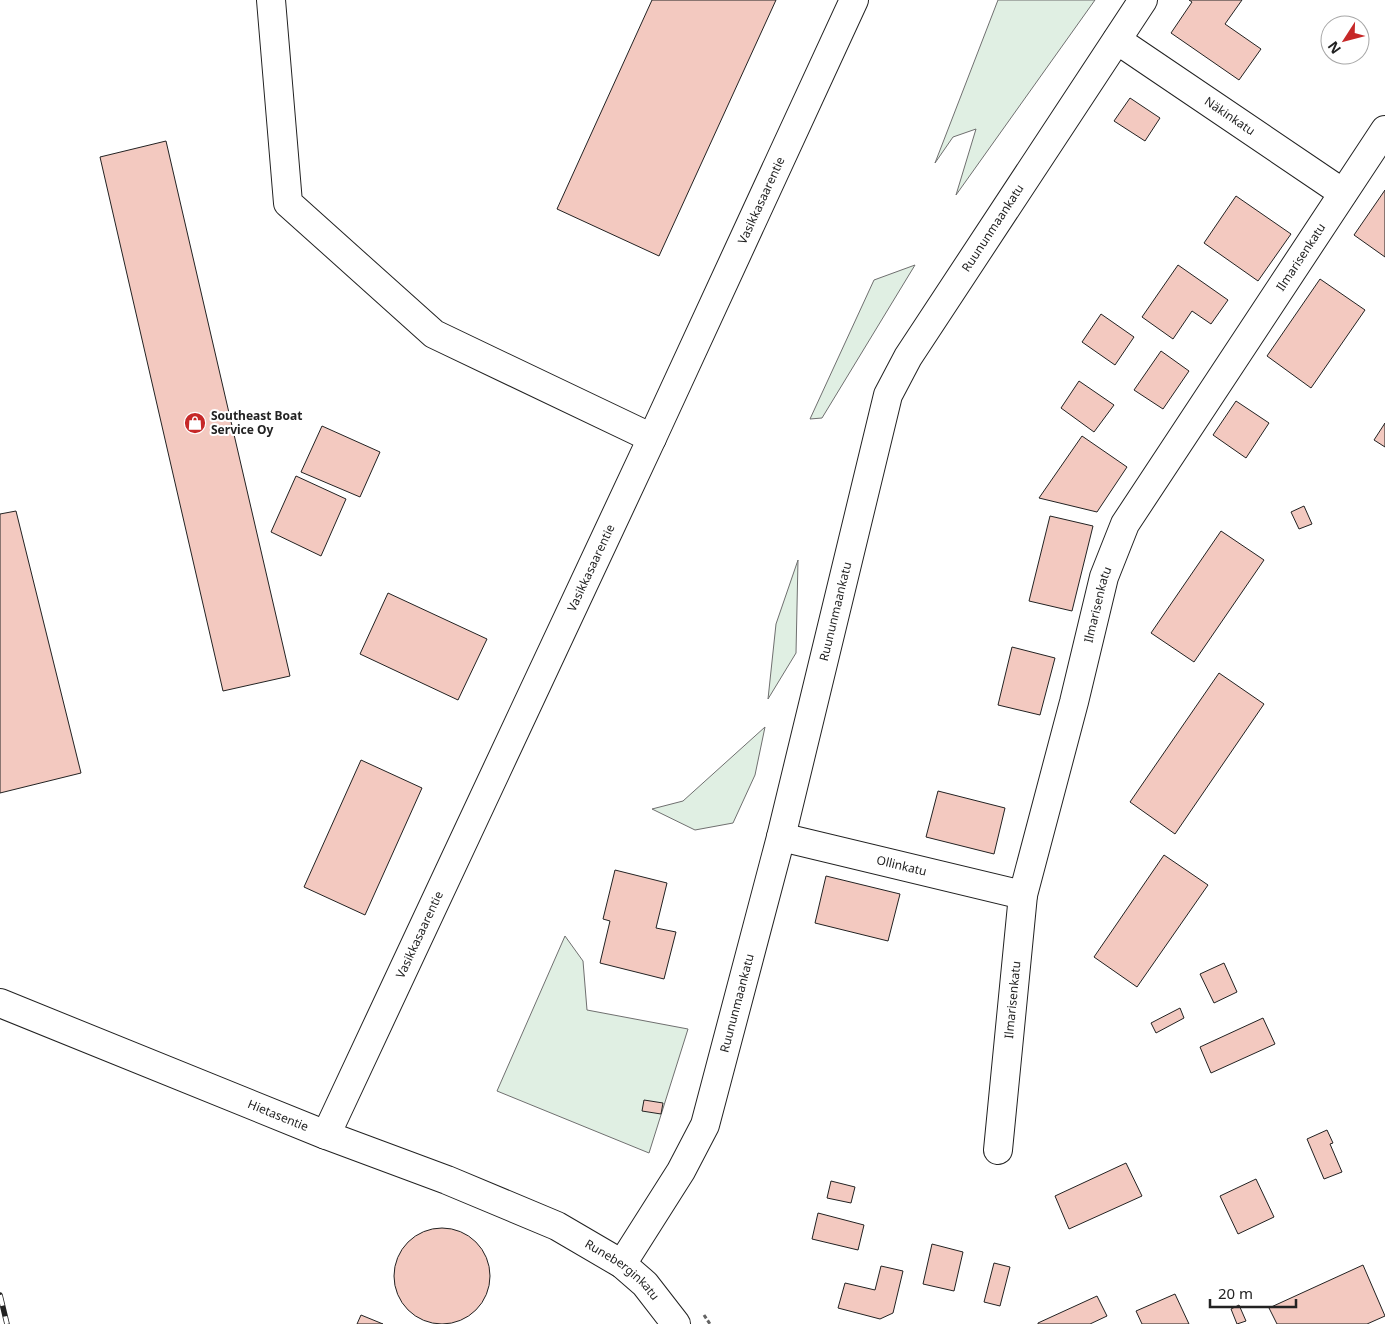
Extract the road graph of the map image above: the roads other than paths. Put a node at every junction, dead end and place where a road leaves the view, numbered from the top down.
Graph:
1 (271, 0) edge
2 (854, 0) edge
3 (1143, 0) edge
4 (1117, 40) junction
5 (1385, 130) edge
6 (1343, 193) junction
7 (652, 438) junction
8 (781, 837) junction
9 (1023, 895) junction
10 (0, 1003) edge
11 (326, 1135) junction
12 (998, 1150) dead end
13 (557, 1226) joint
14 (622, 1264) junction
15 (676, 1324) edge

1 - 7 street
2 - 7 street, Vasikkasaarentie
3 - 4 street, Ruununmaankatu
4 - 6 street, Näkinkatu
4 - 8 street, Ruununmaankatu
5 - 6 street, Ilmarisenkatu
6 - 9 street, Ilmarisenkatu
7 - 11 street, Vasikkasaarentie
8 - 9 street, Ollinkatu
8 - 14 street, Ruununmaankatu
9 - 12 street, Ilmarisenkatu
10 - 11 street, Hietasentie
11 - 13 street, Hietasentie
13 - 14 street, Runeberginkatu
14 - 15 street, Runeberginkatu

